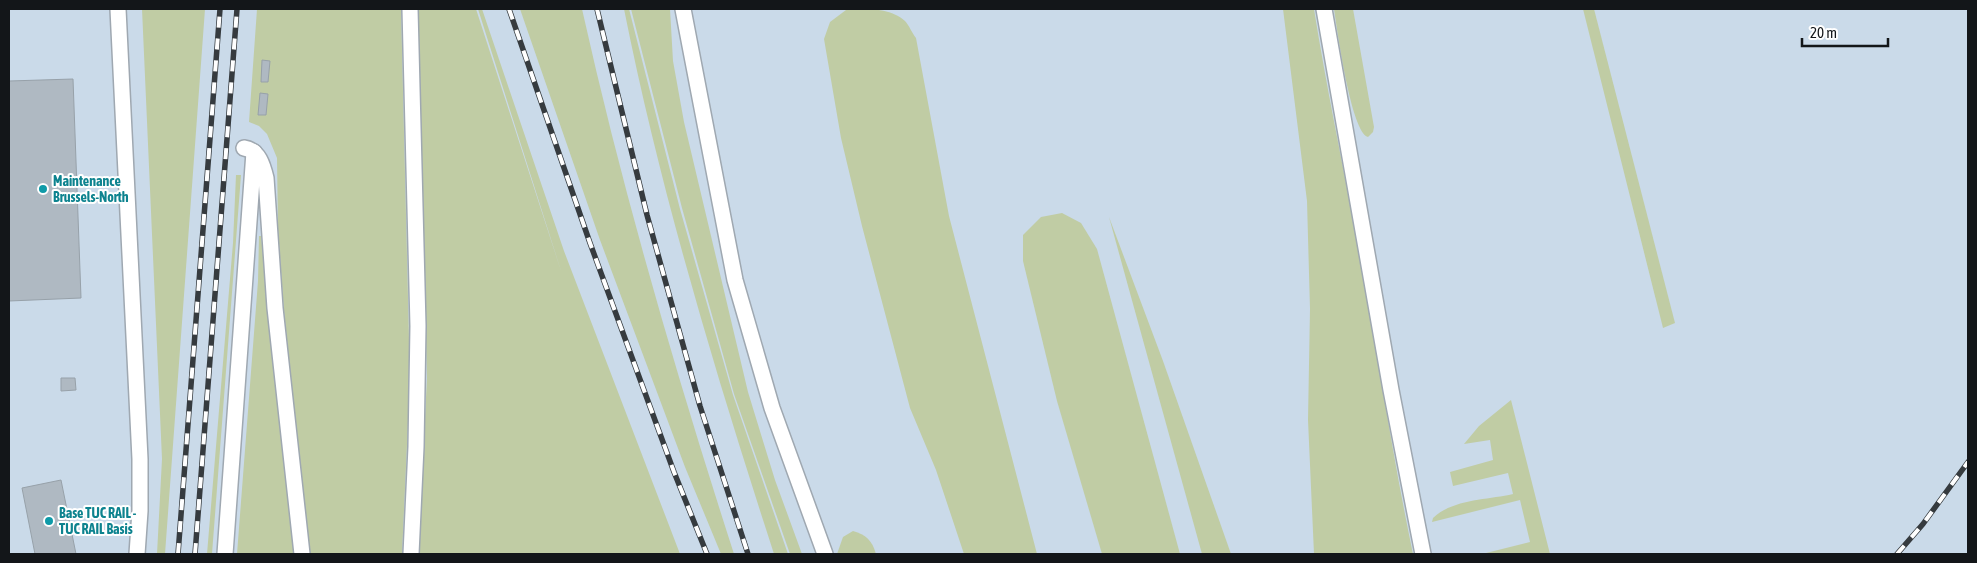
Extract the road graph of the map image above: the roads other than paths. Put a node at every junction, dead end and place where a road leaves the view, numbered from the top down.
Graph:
1 (118, 9) edge
2 (410, 9) edge
3 (683, 9) edge
4 (1324, 9) edge
5 (137, 554) edge
6 (225, 554) edge
7 (302, 554) edge
8 (411, 554) edge
9 (824, 554) edge
10 (1423, 554) edge

1 - 5 lane
2 - 8 lane
3 - 9 lane
4 - 10 lane
6 - 7 lane

